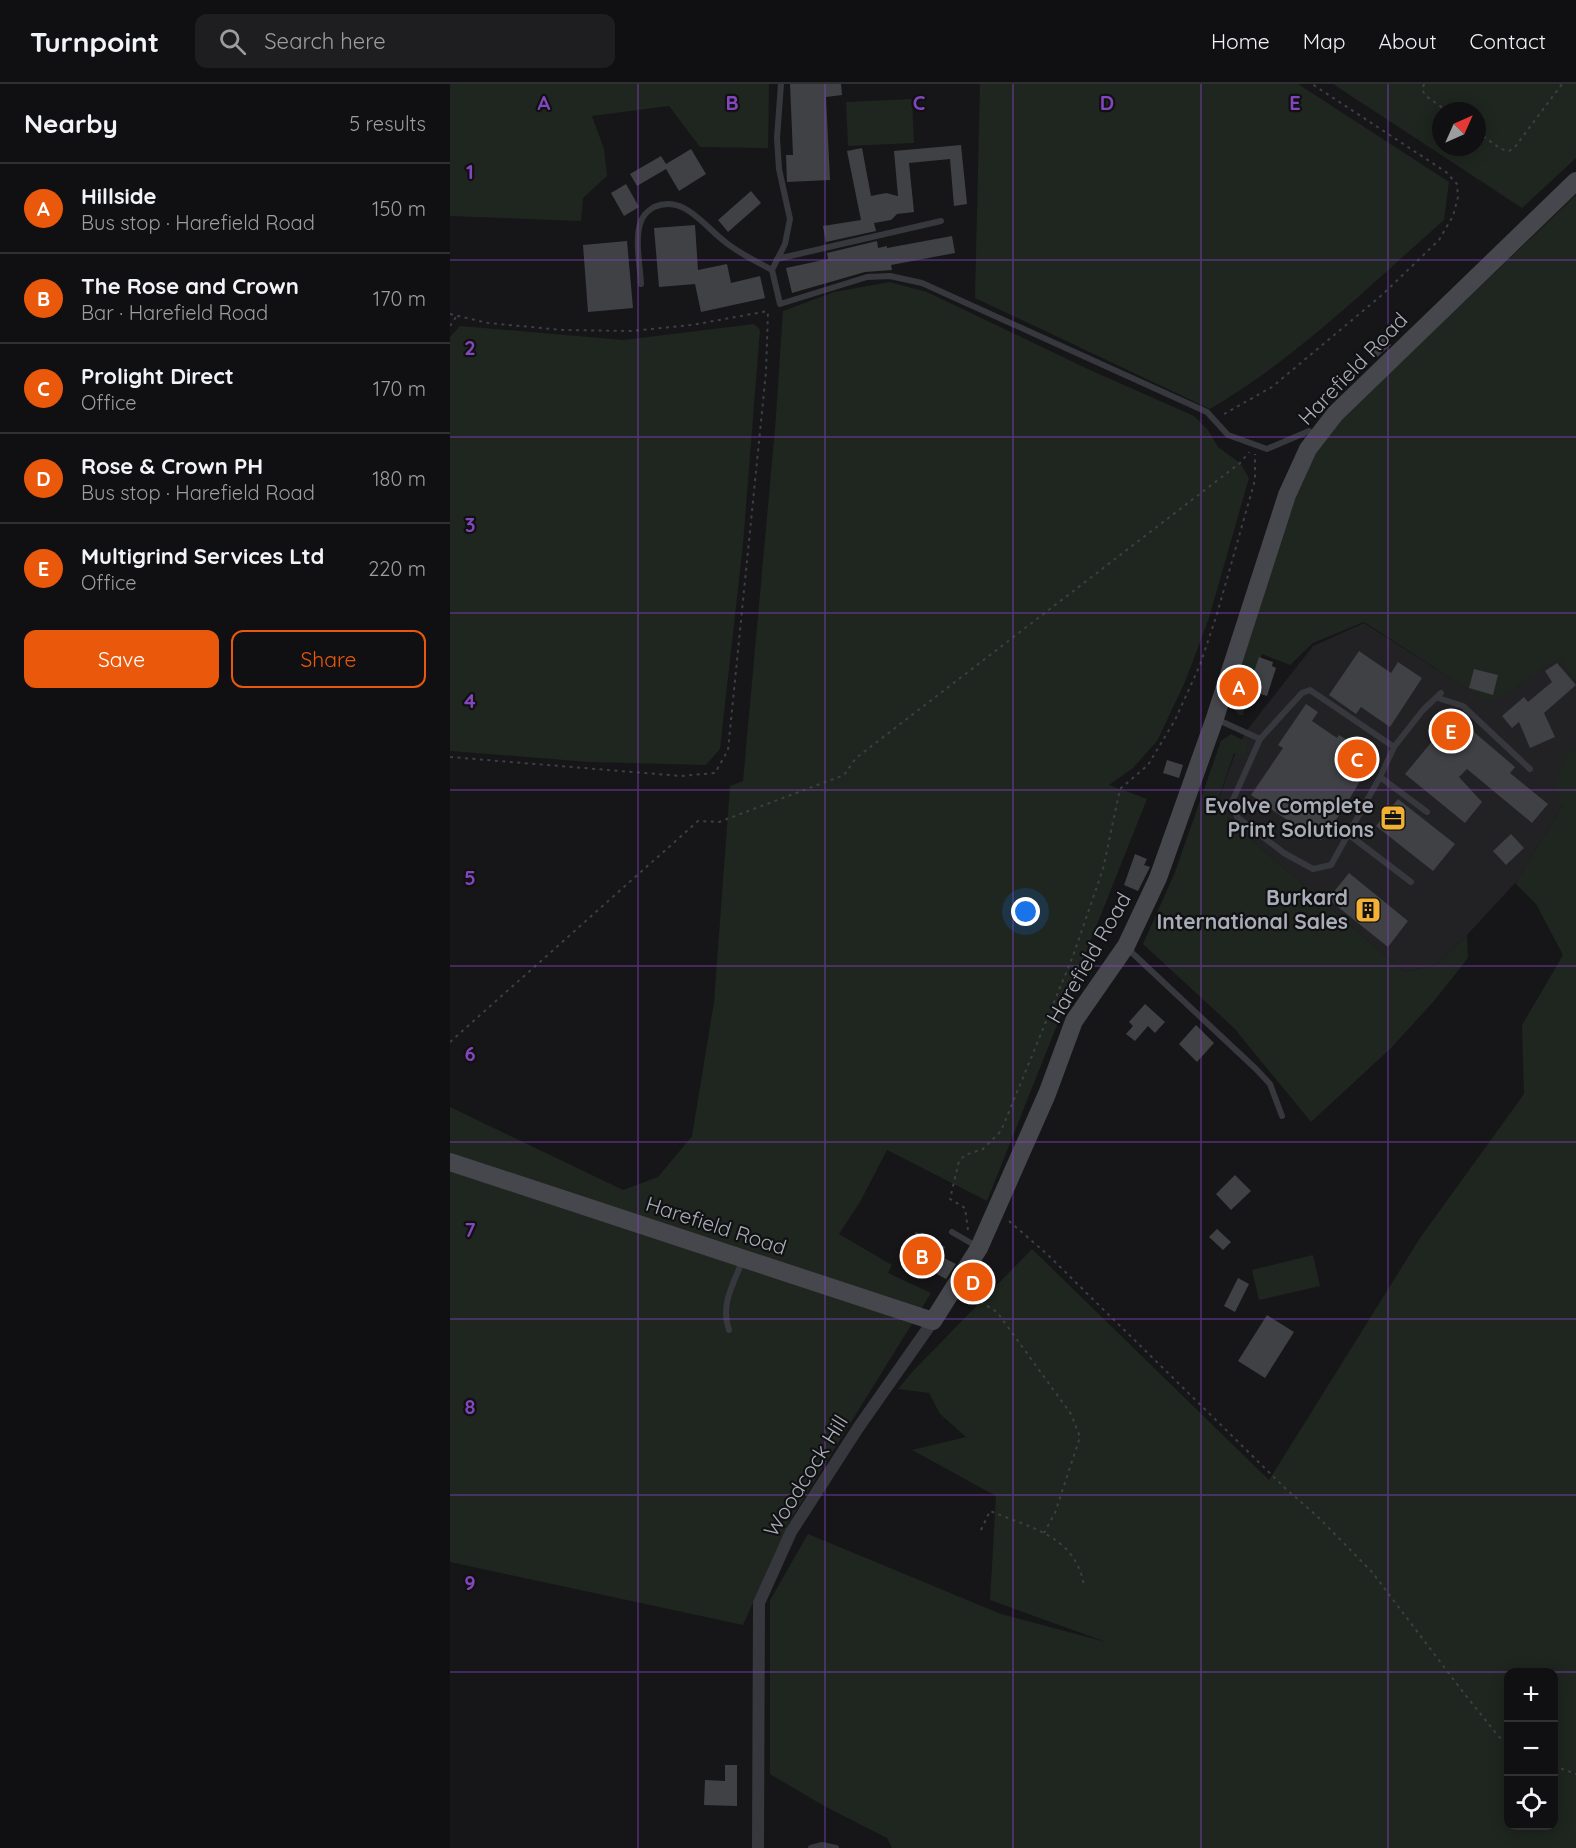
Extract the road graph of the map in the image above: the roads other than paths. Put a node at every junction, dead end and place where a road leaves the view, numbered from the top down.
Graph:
1 (781, 84) edge
2 (1576, 181) edge
3 (941, 220) dead end
4 (777, 259) junction
5 (772, 270) junction
6 (641, 284) dead end
7 (1318, 438) junction
8 (1215, 718) junction
9 (1260, 739) junction
10 (1394, 747) junction
11 (1530, 769) dead end
12 (1380, 777) junction
13 (1428, 812) dead end
14 (1348, 834) junction
15 (1411, 882) dead end
16 (1126, 946) junction
17 (1282, 1116) dead end
18 (450, 1162) edge
19 (952, 1232) dead end
20 (980, 1248) junction
21 (743, 1258) junction
22 (933, 1321) junction
23 (729, 1330) dead end
24 (758, 1848) edge
25 (811, 1848) edge
26 (836, 1848) edge

1 - 4 lane
2 - 7 street, Harefield Road
3 - 4 lane
4 - 5 lane
5 - 6 lane
5 - 7 lane
7 - 8 street, Harefield Road
8 - 9 lane
8 - 16 street, Harefield Road
9 - 10 lane
9 - 14 lane
10 - 11 lane
10 - 12 lane
12 - 13 lane
12 - 14 lane
14 - 15 lane
16 - 17 lane
16 - 20 street, Harefield Road
18 - 21 street, Harefield Road
19 - 20 lane
20 - 22 street, Harefield Road
21 - 22 street, Harefield Road
21 - 23 lane
22 - 24 street, Woodcock Hill
25 - 26 lane

